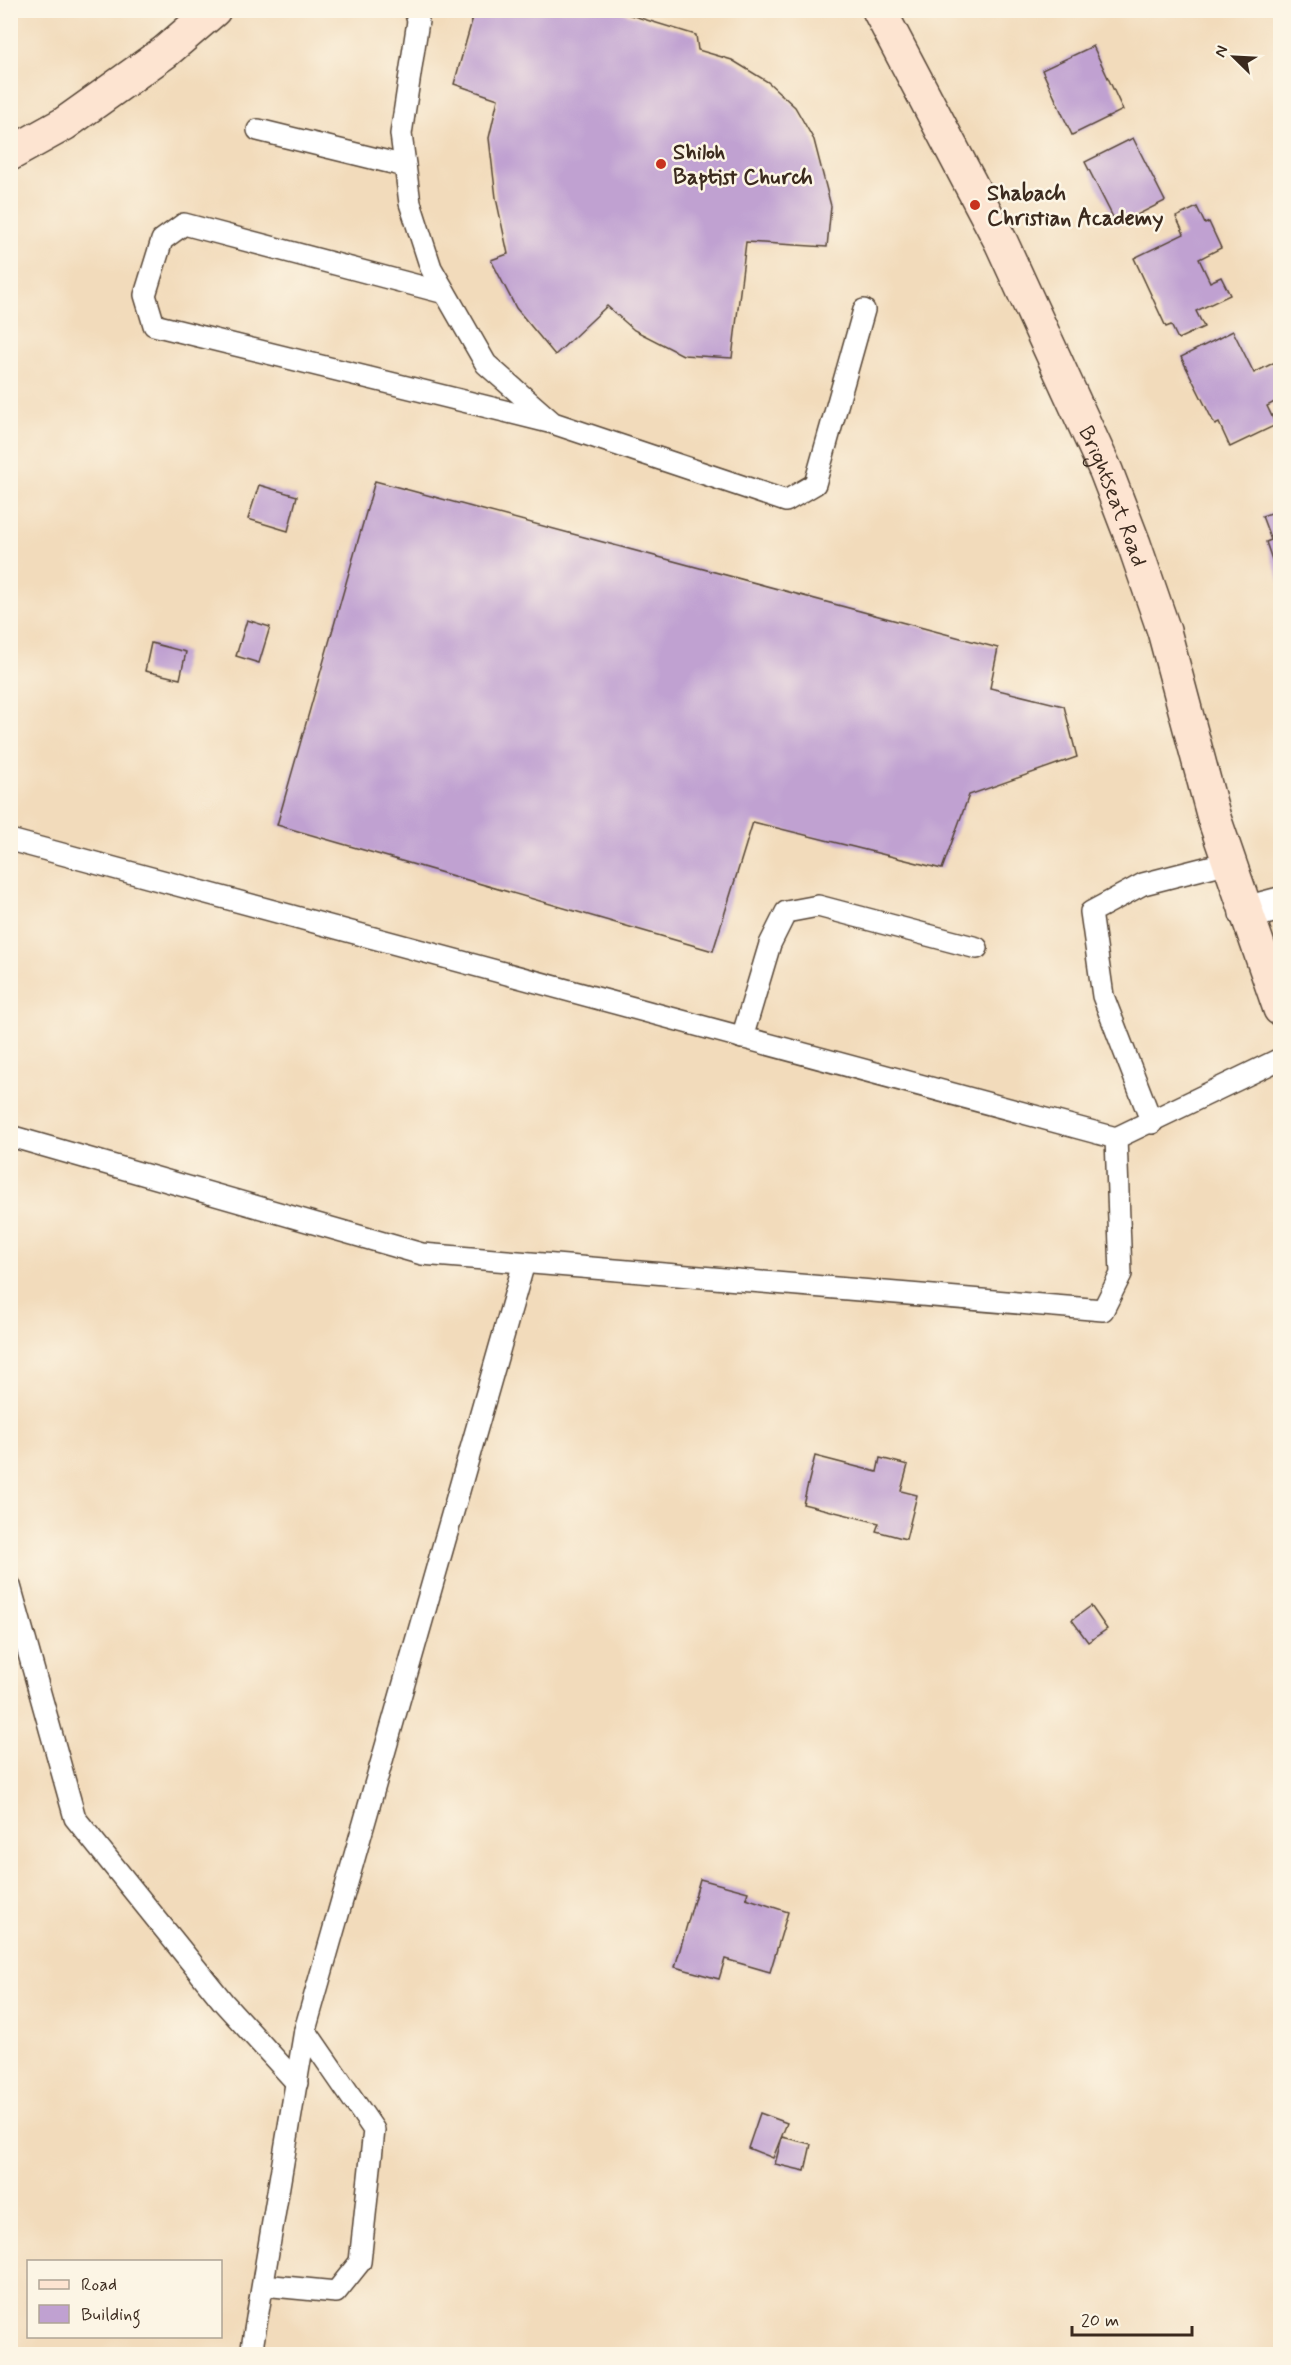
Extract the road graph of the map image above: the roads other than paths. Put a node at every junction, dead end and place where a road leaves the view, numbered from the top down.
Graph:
1 (214, 10) edge
2 (415, 10) edge
3 (879, 10) edge
4 (258, 130) dead end
5 (11, 153) edge
6 (405, 166) junction
7 (445, 293) junction
8 (864, 310) dead end
9 (553, 423) junction
10 (10, 840) edge
11 (1229, 862) junction
12 (1281, 904) edge
13 (1246, 913) junction
14 (977, 948) dead end
15 (1281, 1009) edge
16 (742, 1038) junction
17 (1281, 1059) edge
18 (1152, 1123) junction
19 (10, 1136) edge
20 (1116, 1138) junction
21 (524, 1263) junction
22 (10, 1586) edge
23 (305, 2030) junction
24 (297, 2083) junction
25 (263, 2285) junction
26 (251, 2355) edge

1 - 5 street
2 - 6 lane
3 - 11 street, Brightseat Road
4 - 6 lane
6 - 7 lane
7 - 9 lane
7 - 9 lane
8 - 9 lane
10 - 16 lane
11 - 13 street, Brightseat Road
11 - 18 lane
12 - 13 street
13 - 15 street, Brightseat Road
14 - 16 lane
16 - 20 lane
17 - 18 lane
18 - 20 lane
19 - 21 lane
20 - 21 lane
21 - 23 lane
22 - 24 lane
23 - 24 lane
23 - 25 lane
24 - 25 lane
25 - 26 lane

